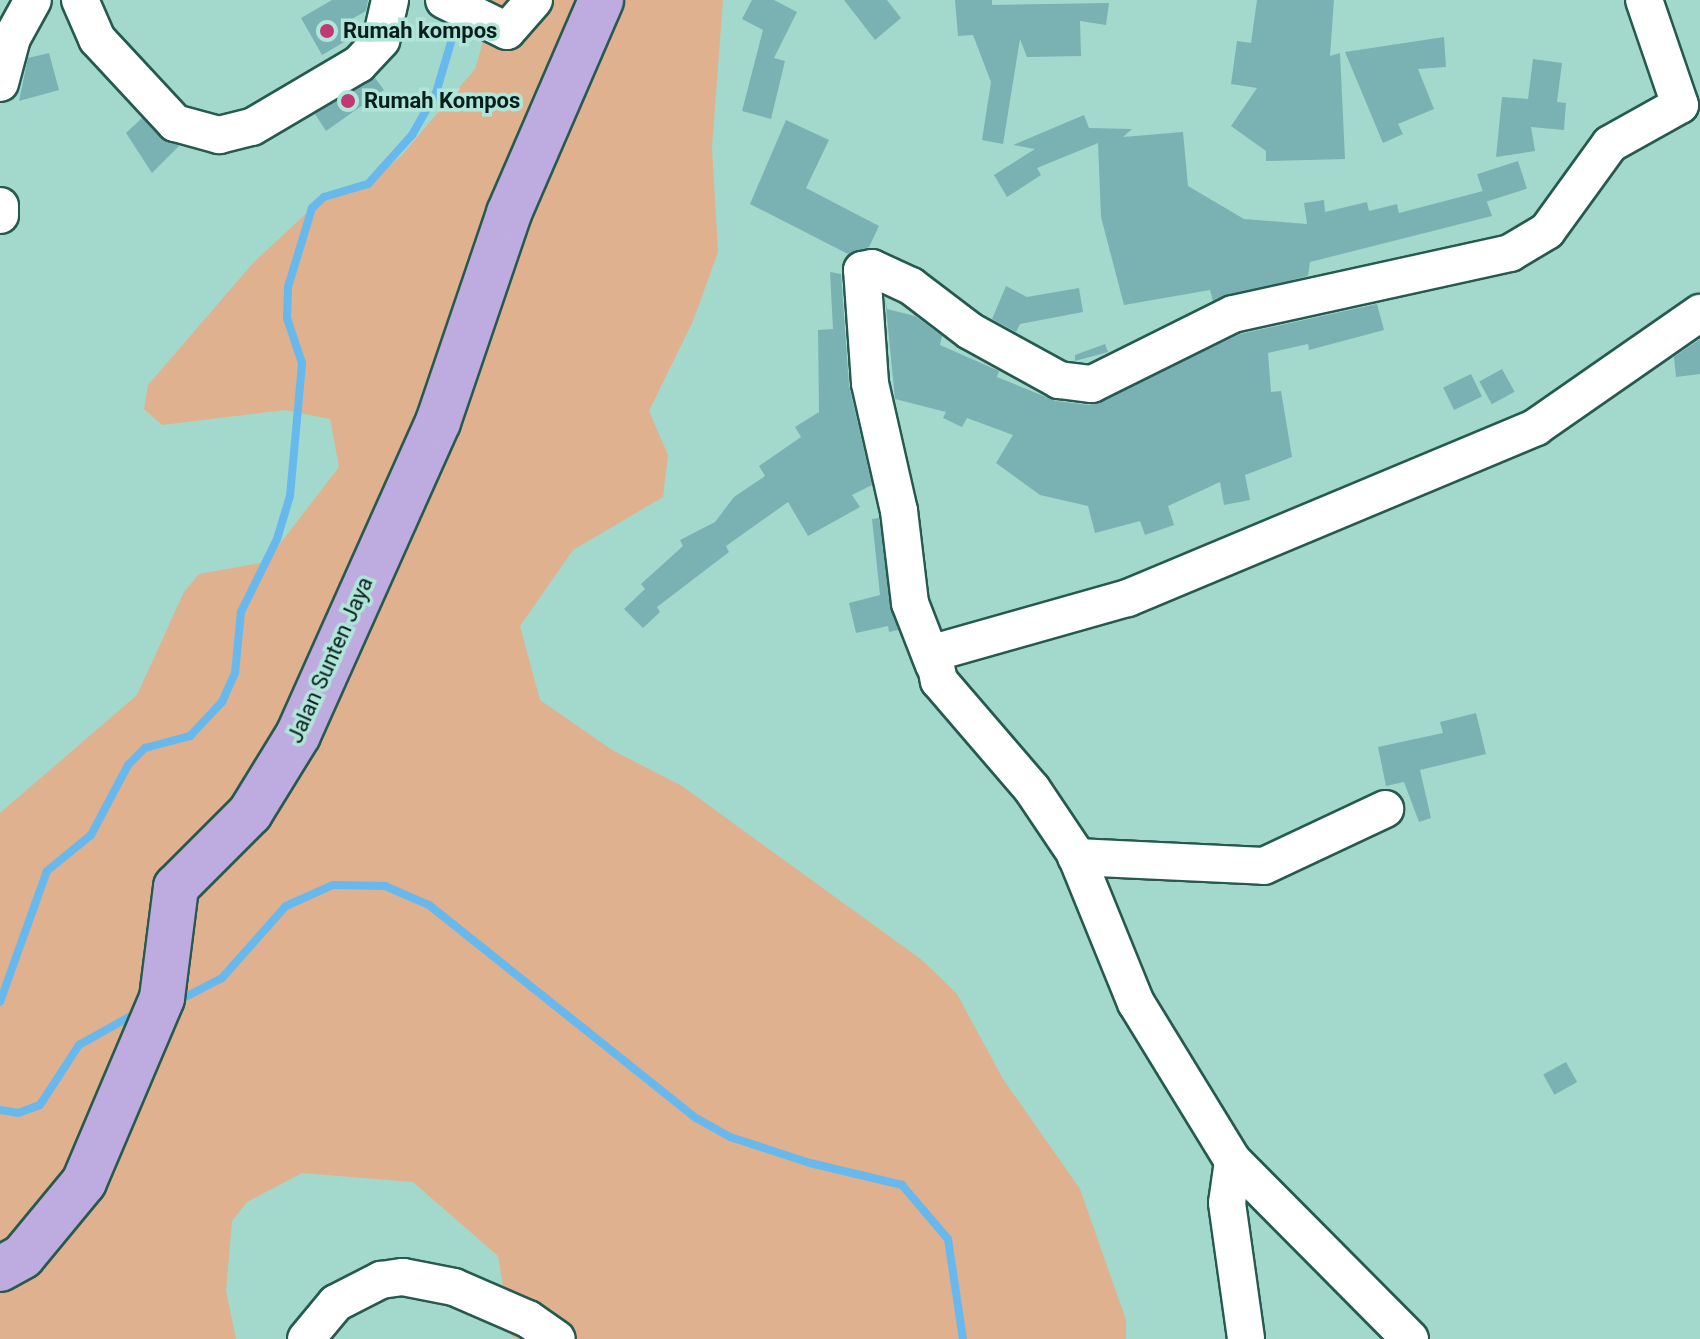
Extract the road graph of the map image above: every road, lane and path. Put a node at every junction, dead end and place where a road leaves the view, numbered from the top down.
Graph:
1 (33, 0) edge
2 (80, 0) edge
3 (390, 0) edge
4 (534, 0) edge
5 (601, 0) edge
6 (1644, 0) edge
7 (458, 8) edge
8 (0, 83) edge
9 (0, 206) edge
10 (0, 215) edge
11 (1700, 313) edge
12 (934, 665) junction
13 (1385, 809) dead end
14 (1076, 857) junction
15 (1233, 1161) junction
16 (0, 1269) edge
17 (306, 1339) edge
18 (557, 1339) edge
19 (1246, 1339) edge
20 (1410, 1339) edge

1 - 8 street
2 - 3 street
4 - 7 street
5 - 16 main road, Jalan Sunten Jaya
6 - 12 street
9 - 10 street
11 - 12 street
12 - 14 street
13 - 14 street
14 - 15 street
15 - 19 street
15 - 20 street
17 - 18 street

